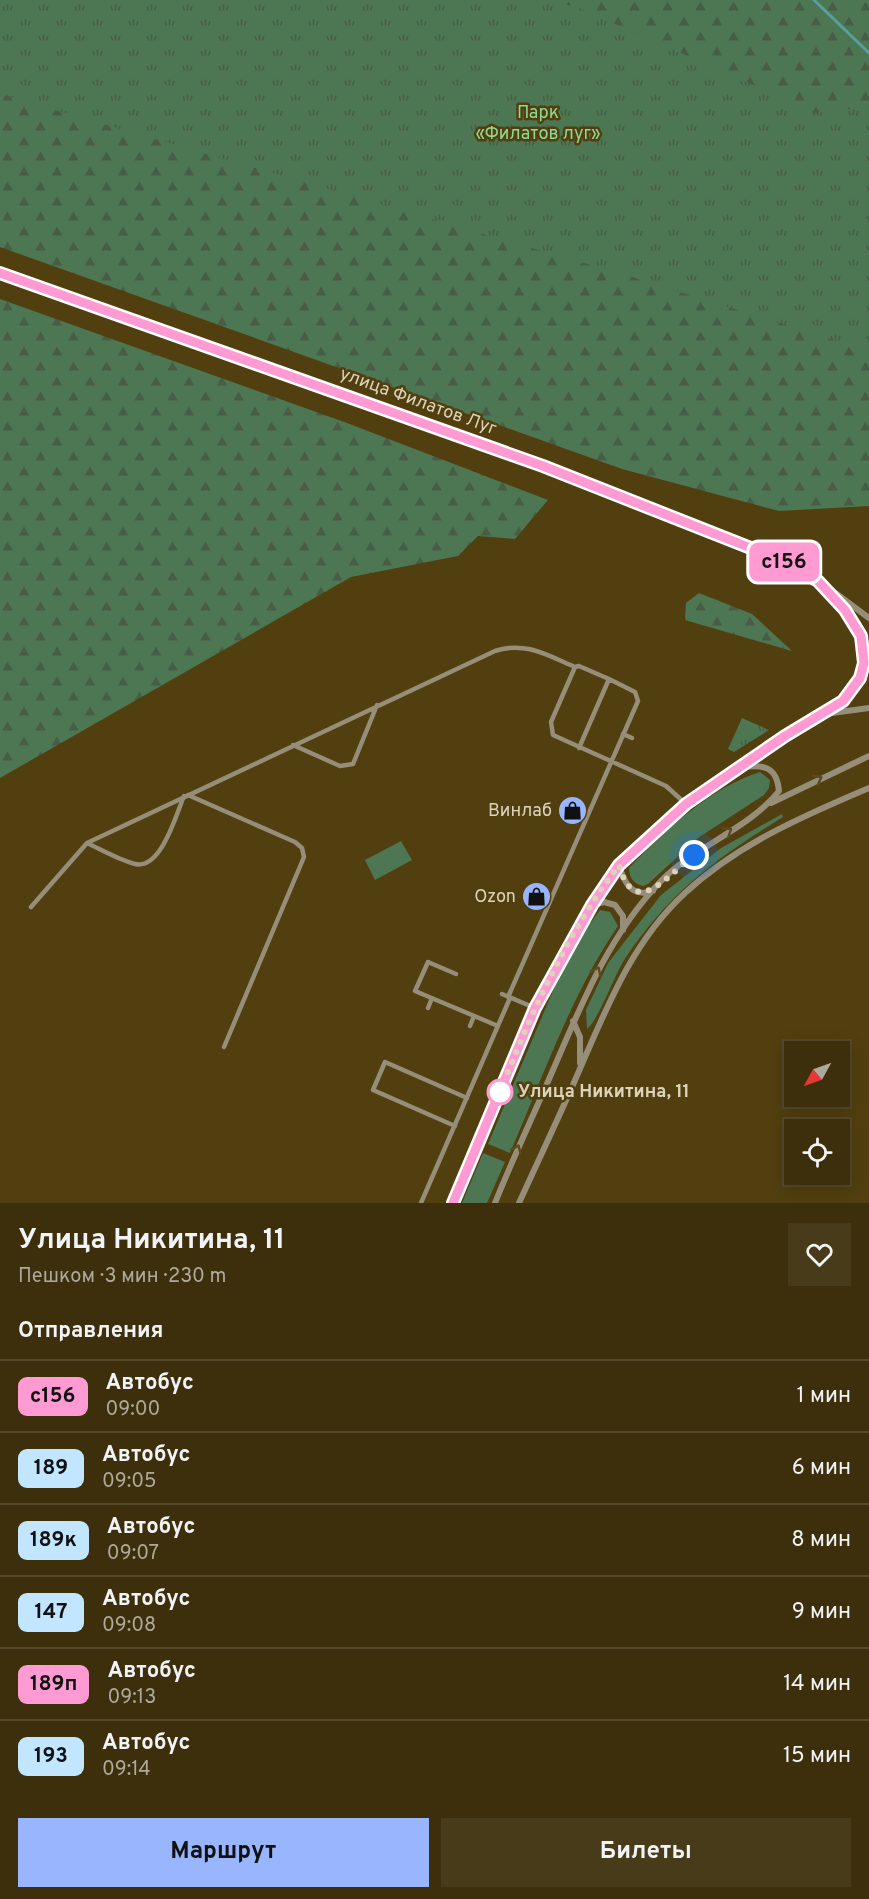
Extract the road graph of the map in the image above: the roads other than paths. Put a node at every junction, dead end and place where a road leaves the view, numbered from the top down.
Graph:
1 (0, 273) edge
2 (818, 581) junction
3 (869, 618) edge
4 (575, 667) junction
5 (609, 679) junction
6 (377, 705) junction
7 (869, 708) edge
8 (822, 714) junction
9 (623, 734) junction
10 (632, 738) dead end
11 (292, 744) junction
12 (579, 748) junction
13 (869, 756) edge
14 (611, 762) junction
15 (743, 767) junction
16 (869, 788) edge
17 (186, 796) junction
18 (686, 804) junction
19 (768, 805) junction
20 (87, 843) junction
21 (619, 865) junction
22 (653, 891) junction
23 (592, 905) junction
24 (31, 907) dead end
25 (622, 931) junction
26 (456, 974) dead end
27 (502, 994) dead end
28 (509, 997) junction
29 (432, 998) junction
30 (428, 1008) dead end
31 (535, 1008) junction
32 (474, 1016) junction
33 (573, 1022) junction
34 (470, 1026) dead end
35 (498, 1026) junction
36 (224, 1047) dead end
37 (578, 1072) junction
38 (467, 1098) junction
39 (454, 1126) junction
40 (421, 1203) edge
41 (453, 1203) edge
42 (495, 1203) edge
43 (519, 1203) edge

1 - 2 street, улица Филатов Луг
2 - 3 street, улица Филатов Луг
2 - 8 street, улица Филатов Луг
4 - 5 lane
4 - 6 lane
4 - 12 lane
5 - 9 lane
5 - 12 lane
6 - 11 lane
6 - 11 lane
7 - 8 street
8 - 15 street, улица Филатов Луг
9 - 10 lane
9 - 14 lane
11 - 17 lane
12 - 14 lane
19 -> 13 street
14 - 18 lane
14 - 28 lane
15 - 18 street, улица Филатов Луг
15 - 19 street
16 - 37 street
17 - 20 lane
17 - 20 lane
17 - 36 lane
18 - 21 street, улица Филатов Луг
22 -> 19 street
20 - 24 lane
21 - 22 street
21 - 23 street, улица Филатов Луг
22 - 25 street
23 - 25 street
23 - 31 street, улица Филатов Луг
33 -> 25 street
26 - 29 lane
27 - 28 lane
28 - 31 lane
28 - 35 lane
29 - 30 lane
29 - 32 lane
31 - 41 street, улица Филатов Луг
32 - 34 lane
32 - 35 lane
33 - 37 street
42 -> 33 street
35 - 38 lane
37 - 43 street
38 - 39 lane
38 - 39 lane
39 - 40 lane

